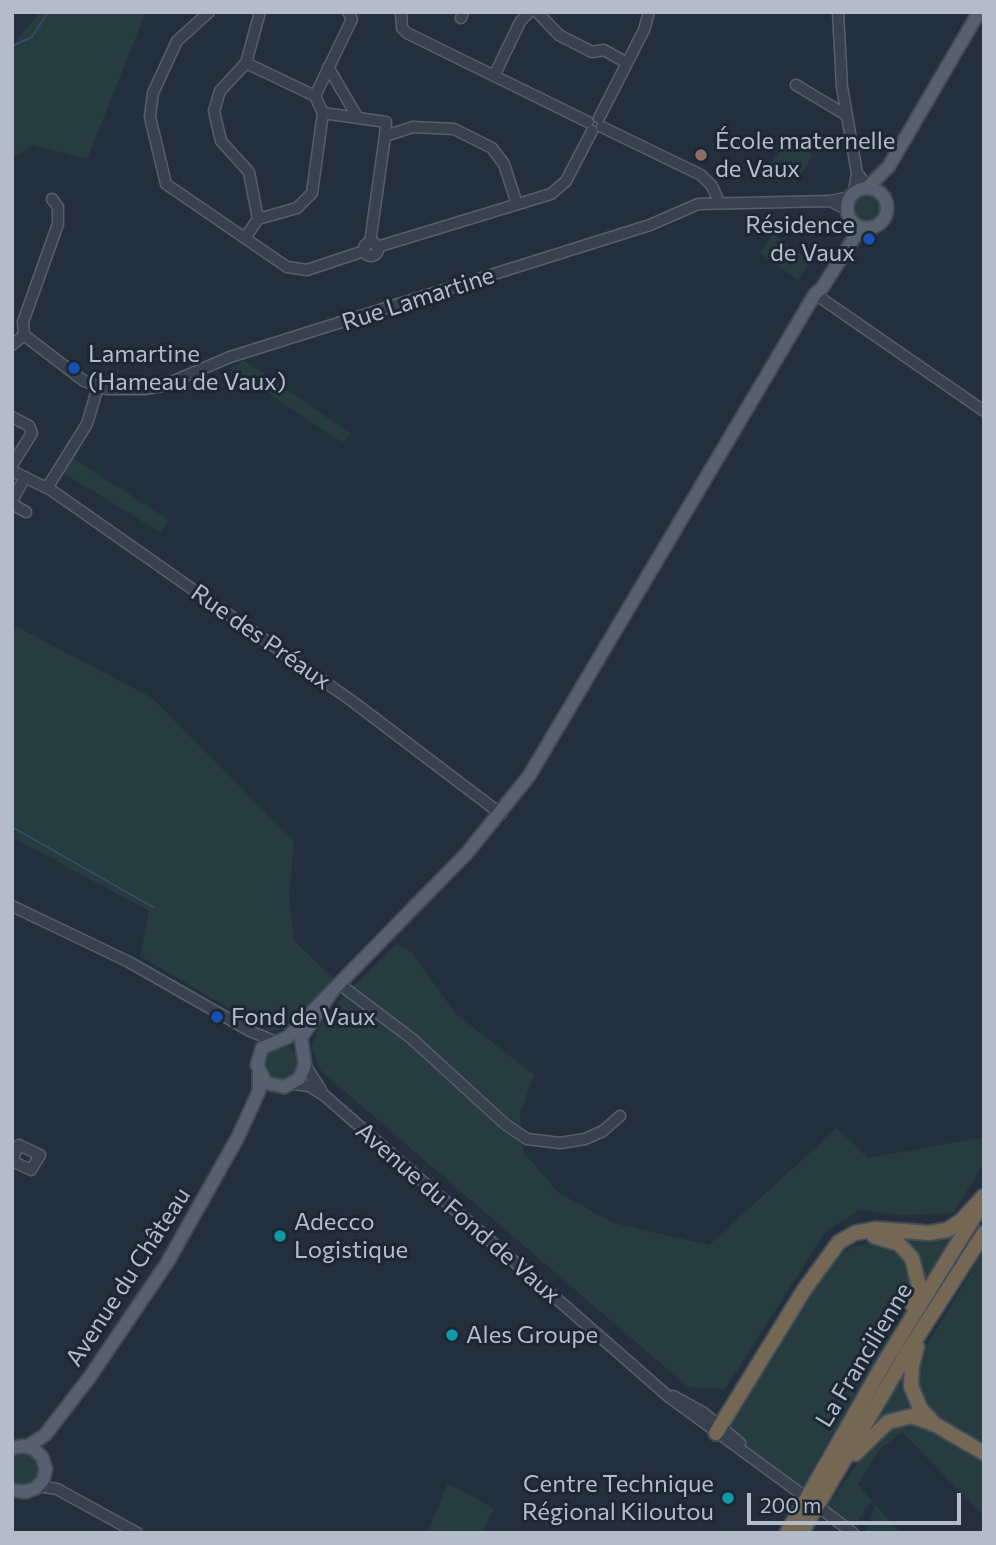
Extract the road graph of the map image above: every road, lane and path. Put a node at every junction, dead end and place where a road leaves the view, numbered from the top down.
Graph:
1 (209, 12) edge
2 (260, 12) edge
3 (348, 12) edge
4 (401, 12) edge
5 (529, 12) edge
6 (537, 12) edge
7 (649, 12) edge
8 (838, 12) edge
9 (979, 12) edge
10 (246, 63) junction
11 (626, 63) junction
12 (328, 67) junction
13 (494, 76) junction
14 (796, 85) dead end
15 (314, 96) junction
16 (323, 113) junction
17 (846, 115) junction
18 (358, 118) junction
19 (595, 124) junction
20 (385, 136) junction
21 (889, 166) junction
22 (857, 173) junction
23 (868, 187) junction
24 (881, 193) junction
25 (52, 199) dead end
26 (719, 202) junction
27 (517, 204) junction
28 (850, 204) junction
29 (258, 219) junction
30 (861, 228) junction
31 (245, 238) junction
32 (371, 247) junction
33 (815, 294) junction
34 (24, 335) junction
35 (12, 345) edge
36 (97, 387) junction
37 (984, 411) edge
38 (12, 417) edge
39 (12, 468) edge
40 (25, 477) junction
41 (47, 488) junction
42 (12, 503) edge
43 (26, 512) dead end
44 (501, 814) junction
45 (12, 906) edge
46 (335, 987) junction
47 (250, 1031) junction
48 (278, 1040) junction
49 (260, 1051) junction
50 (302, 1051) junction
51 (305, 1065) junction
52 (259, 1074) junction
53 (293, 1084) junction
54 (276, 1087) junction
55 (325, 1096) junction
56 (620, 1116) dead end
57 (238, 1137) junction
58 (984, 1196) edge
59 (984, 1202) edge
60 (984, 1233) edge
61 (824, 1260) junction
62 (928, 1321) junction
63 (884, 1363) junction
64 (936, 1425) junction
65 (719, 1430) junction
66 (44, 1435) junction
67 (28, 1446) junction
68 (12, 1448) edge
69 (984, 1453) edge
70 (41, 1455) junction
71 (41, 1480) junction
72 (828, 1487) junction
73 (12, 1490) edge
74 (800, 1493) dead end
75 (824, 1511) dead end
76 (137, 1533) edge
77 (787, 1533) edge
78 (802, 1533) edge
79 (853, 1533) edge

1 - 31 street
2 - 10 street
3 - 12 street
4 - 13 street
5 - 13 street
6 - 11 street
7 - 11 street
8 - 17 street
9 - 21 main road
10 - 15 street
10 - 29 street
11 - 19 street
12 - 15 street
12 - 18 street
13 - 19 street
14 - 17 street
15 - 16 street
16 - 18 street
16 - 29 street
17 - 22 street
18 - 20 street
19 - 26 street
19 - 27 street
20 - 27 street
20 - 32 street
21 - 23 main road
21 - 24 main road
22 - 23 street
22 - 28 street
23 - 24 main road
23 - 28 main road
24 - 30 main road
25 - 34 street
26 - 28 street, Rue Lamartine
26 - 36 street, Rue Lamartine
27 - 32 street
28 - 30 main road
28 - 33 main road
29 - 31 street
30 - 33 main road
31 - 32 street
33 - 37 street
33 - 44 main road
34 - 35 street
34 - 36 street, Rue Lamartine
36 - 41 street
38 - 39 street
39 - 40 street, Rue des Préaux
40 - 41 street, Rue des Préaux
40 - 42 street
41 - 44 street, Rue des Préaux
42 - 43 street
44 - 46 main road
45 - 47 street
46 - 48 main road
46 - 50 main road
46 - 56 street
47 - 48 street
47 - 49 street
48 - 49 main road
48 - 50 main road
49 - 52 main road
50 - 51 main road
51 - 53 main road
51 - 55 street, Avenue du Fond de Vaux
52 - 54 main road
52 - 57 main road, Avenue du Château
53 - 54 main road
53 - 55 street, Avenue du Fond de Vaux
54 - 57 main road, Avenue du Château
55 - 65 street, Avenue du Fond de Vaux
57 - 66 main road, Avenue du Château
58 - 61 highway
59 - 63 highway, La Francilienne
60 - 62 highway, La Francilienne
61 - 63 highway
61 - 65 highway
62 - 64 highway
62 - 72 highway, La Francilienne
63 - 77 highway, La Francilienne
64 - 69 highway
64 - 72 highway
65 - 74 street, Avenue du Fond de Vaux
66 - 67 main road, Avenue du Château
66 - 70 main road, Avenue du Château
67 - 68 main road
67 - 70 main road
70 - 71 main road, Avenue du Château
71 - 73 main road
71 - 76 street
72 - 78 highway, La Francilienne
75 - 79 street

